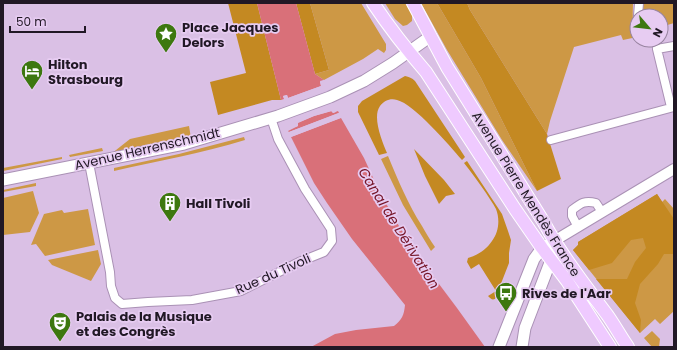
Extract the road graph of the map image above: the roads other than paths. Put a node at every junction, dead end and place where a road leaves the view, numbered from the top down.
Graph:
1 (373, 3) edge
2 (413, 3) edge
3 (431, 36) junction
4 (674, 46) edge
5 (408, 52) junction
6 (673, 107) edge
7 (271, 118) junction
8 (551, 140) dead end
9 (89, 163) junction
10 (674, 169) edge
11 (3, 180) edge
12 (602, 212) junction
13 (578, 227) junction
14 (554, 242) junction
15 (542, 248) junction
16 (551, 260) junction
17 (499, 347) edge
18 (522, 347) edge
19 (610, 347) edge
20 (628, 347) edge

1 - 5 main road, Avenue Pierre Mendès France
2 - 3 main road, Avenue Pierre Mendès France
3 - 5 main road
3 - 14 main road, Avenue Pierre Mendès France
4 - 6 street
5 - 7 main road, Avenue Herrenschmidt
5 - 15 main road, Avenue Pierre Mendès France
6 - 8 street
7 - 9 main road, Avenue Herrenschmidt
7 - 9 street, Rue du Tivoli
9 - 11 main road, Avenue Herrenschmidt
10 - 12 street
12 - 13 street
12 - 13 street
13 - 14 street
14 - 15 main road
14 - 16 main road
14 - 20 main road, Avenue Pierre Mendès France
15 - 16 main road, Avenue Pierre Mendès France
15 - 17 main road
16 - 18 main road
16 - 19 main road, Avenue Pierre Mendès France

